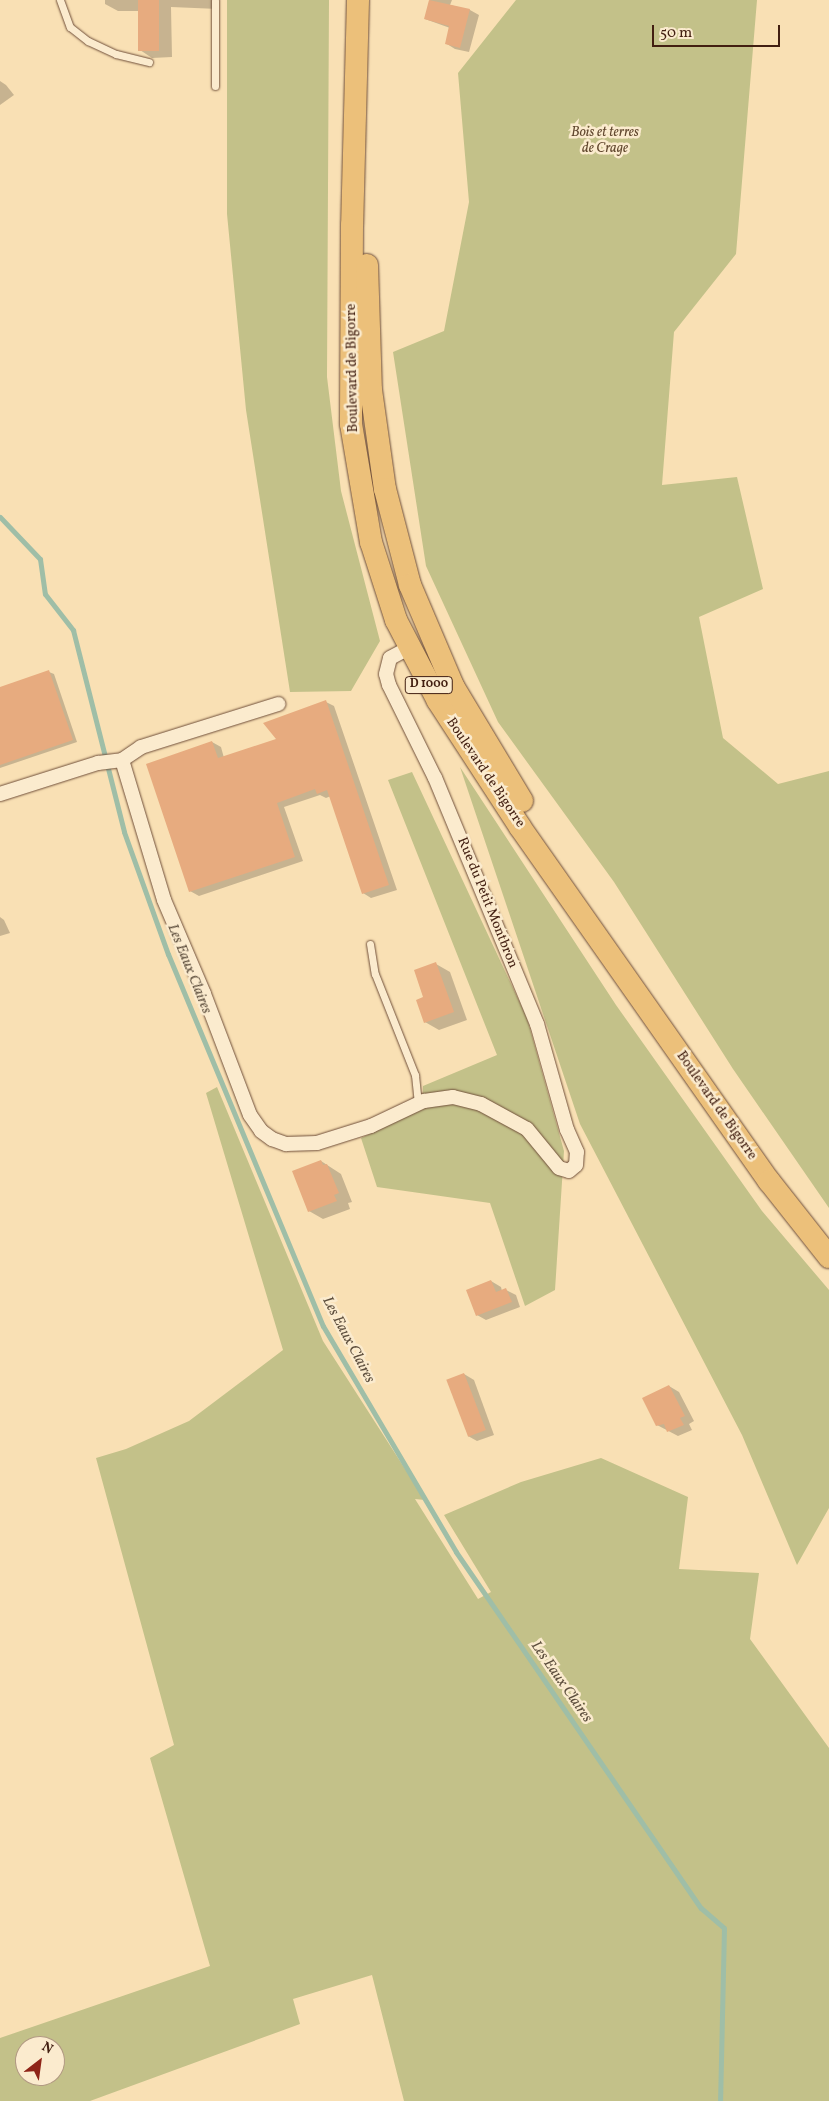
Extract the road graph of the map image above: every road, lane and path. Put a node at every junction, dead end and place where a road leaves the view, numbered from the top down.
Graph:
1 (60, 0) edge
2 (215, 0) edge
3 (358, 0) edge
4 (372, 0) edge
5 (149, 62) dead end
6 (215, 86) dead end
7 (409, 648) junction
8 (278, 704) dead end
9 (118, 760) junction
10 (0, 794) edge
11 (370, 944) dead end
12 (418, 1104) junction
13 (829, 1238) edge
14 (829, 1257) edge

1 - 5 lane
2 - 6 lane
3 - 7 main road, Boulevard de Bigorre / D 1000
4 - 13 main road, Boulevard de Bigorre / D 1000
7 - 12 street, Rue du Petit Montbron
7 - 14 main road, Boulevard de Bigorre / D 1000
8 - 9 street
9 - 10 street
9 - 12 street
11 - 12 lane

